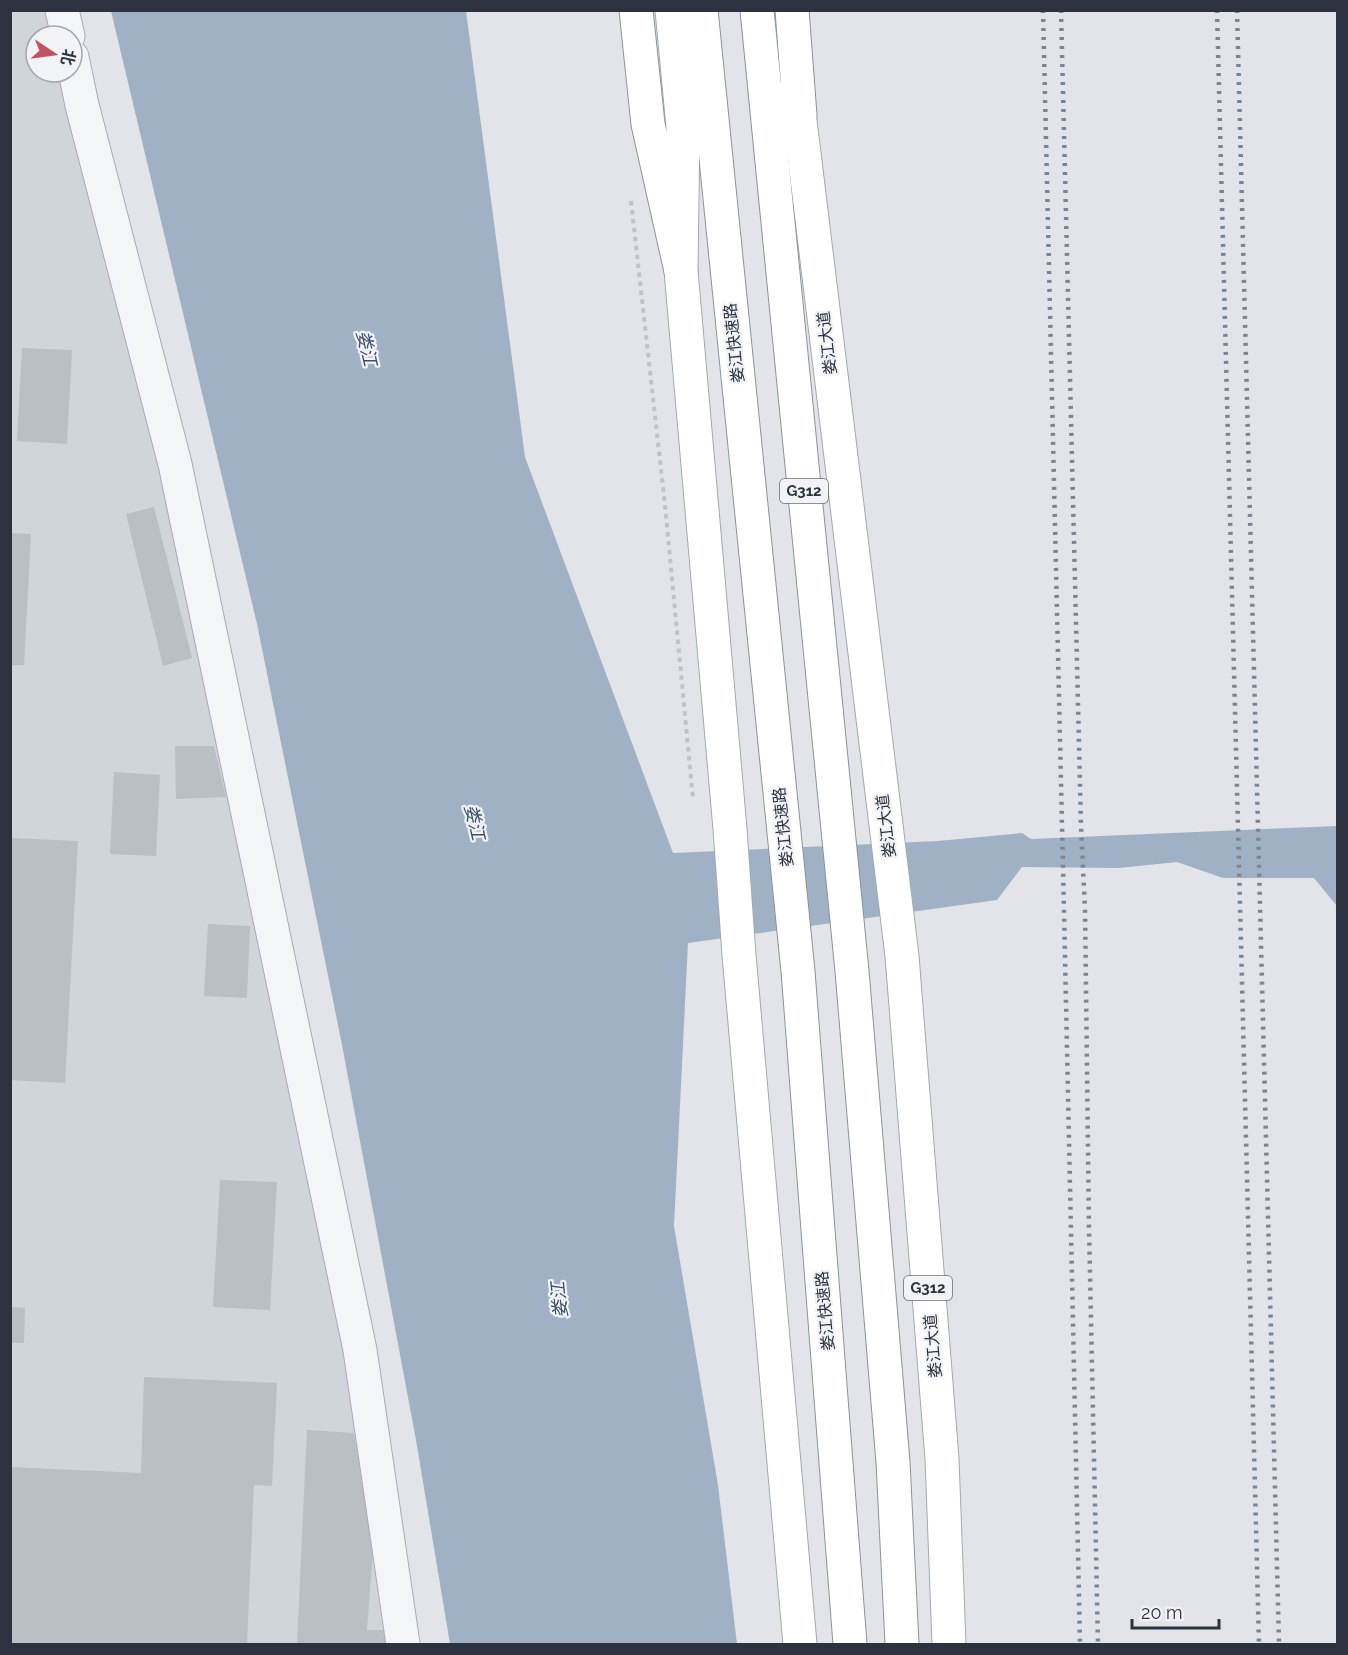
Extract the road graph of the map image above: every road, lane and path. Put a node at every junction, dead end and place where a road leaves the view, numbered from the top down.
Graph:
1 (636, 10) edge
2 (672, 10) edge
3 (700, 10) edge
4 (757, 10) edge
5 (787, 10) edge
6 (792, 10) edge
7 (78, 84) edge
8 (800, 115) junction
9 (630, 190) dead end
10 (681, 271) junction
11 (694, 807) dead end
12 (403, 1644) edge
13 (800, 1644) edge
14 (850, 1644) edge
15 (902, 1644) edge
16 (949, 1644) edge

1 - 10 main road
2 - 10 main road
3 - 14 main road, 娄江快速路
4 - 15 main road, G312
5 - 8 main road, 娄江大道 / G312
6 - 8 main road
7 - 12 street
8 - 16 main road, 娄江大道 / G312
9 - 11 path
10 - 13 main road

